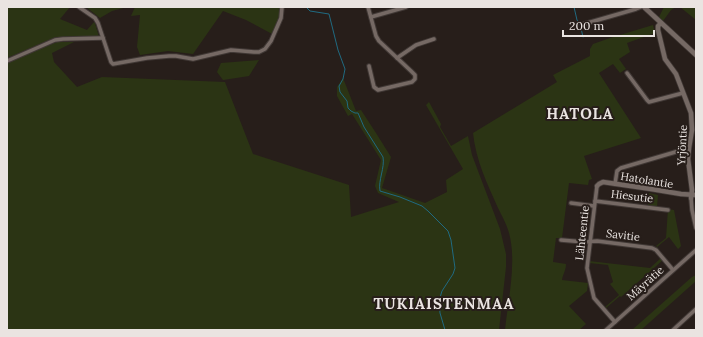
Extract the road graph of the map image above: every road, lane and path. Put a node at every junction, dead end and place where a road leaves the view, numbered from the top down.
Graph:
1 (79, 7) edge
2 (282, 7) edge
3 (368, 7) edge
4 (406, 7) edge
5 (641, 7) edge
6 (644, 7) edge
7 (371, 17) junction
8 (661, 23) junction
9 (584, 24) dead end
10 (103, 38) junction
11 (434, 39) dead end
12 (696, 55) edge
13 (397, 58) junction
14 (7, 61) edge
15 (369, 66) dead end
16 (627, 73) dead end
17 (683, 93) junction
18 (689, 148) junction
19 (696, 177) edge
20 (690, 178) junction
21 (615, 184) junction
22 (597, 186) joint
23 (693, 196) edge
24 (595, 201) junction
25 (571, 203) dead end
26 (594, 206) junction
27 (668, 210) dead end
28 (696, 228) edge
29 (561, 240) dead end
30 (590, 241) junction
31 (696, 250) edge
32 (673, 270) junction
33 (696, 311) edge
34 (615, 322) junction
35 (606, 330) edge
36 (673, 330) edge

1 - 10 street
2 - 10 street
3 - 7 street
4 - 7 street
5 - 9 street
6 - 8 street
7 - 13 street
8 - 12 street
8 - 17 street, Yrjöntie
10 - 14 street
11 - 13 street
13 - 15 street
16 - 17 street
17 - 18 street, Yrjöntie
18 - 20 street, Yrjöntie
18 - 21 street
19 - 20 street
20 - 23 street, Yrjöntie
21 - 22 street, Hatolantie
21 - 23 street, Hatolantie
22 - 24 street, Lähteentie
23 - 28 street, Yrjöntie
24 - 26 street, Lähteentie
24 - 27 street, Hiesutie
25 - 26 street
26 - 30 street, Lähteentie
29 - 30 street, Savitie
30 - 32 street, Savitie
30 - 34 street, Lähteentie
31 - 32 street, Mäyrätie
32 - 34 street, Mäyrätie
33 - 36 street
34 - 35 street, Mäyrätie

